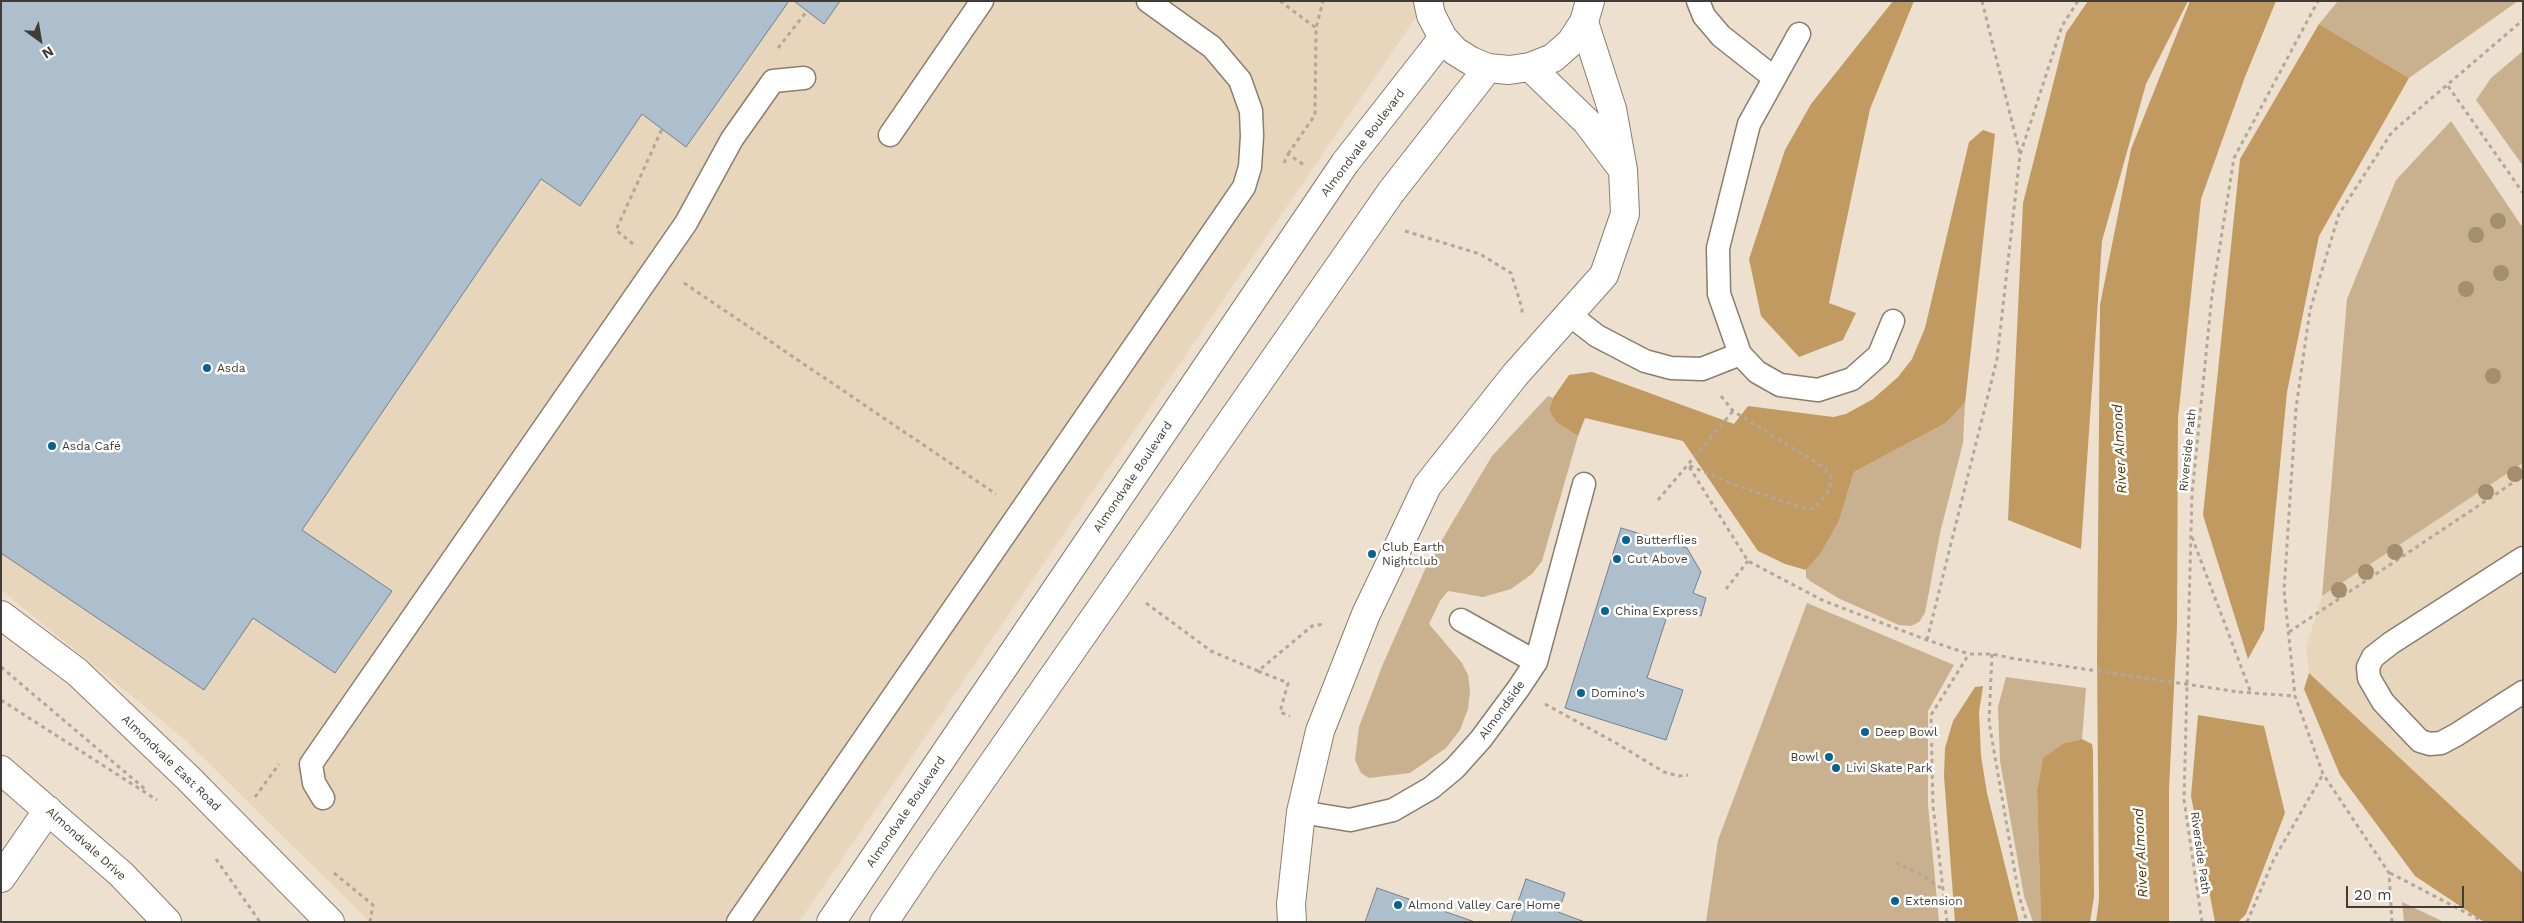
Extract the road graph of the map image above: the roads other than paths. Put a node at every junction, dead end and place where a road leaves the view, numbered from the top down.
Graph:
1 (982, 1) edge
2 (1148, 1) edge
3 (1428, 1) edge
4 (1698, 1) edge
5 (1587, 12) edge
6 (1799, 34) dead end
7 (1443, 38) junction
8 (1530, 67) junction
9 (1488, 68) junction
10 (1773, 76) junction
11 (804, 78) dead end
12 (890, 136) dead end
13 (1623, 170) junction
14 (1570, 315) junction
15 (1893, 322) dead end
16 (1740, 354) junction
17 (1584, 484) dead end
18 (2523, 558) edge
19 (1, 616) edge
20 (1461, 620) dead end
21 (1536, 662) junction
22 (2523, 692) edge
23 (1, 770) edge
24 (323, 798) dead end
25 (48, 810) junction
26 (1301, 812) junction
27 (1, 878) edge
28 (168, 922) edge
29 (330, 922) edge
30 (738, 922) edge
31 (832, 922) edge
32 (884, 922) edge
33 (1292, 922) edge

1 - 12 lane
2 - 30 lane
3 - 7 street
4 - 10 lane
5 - 8 street
5 - 13 street
6 - 10 lane
7 - 9 street
7 - 31 street, Almondvale Boulevard, bridge
8 - 9 street
8 - 13 street
9 - 32 street, bridge
10 - 16 lane
11 - 24 lane
13 - 14 street
14 - 16 lane
14 - 26 street
15 - 16 lane
17 - 21 lane, Almondside
18 - 22 lane
19 - 29 street, Almondvale East Road
20 - 21 lane
21 - 26 lane, Almondside
23 - 25 street, Almondvale Drive
25 - 27 street
25 - 28 street, Almondvale Drive
26 - 33 street

